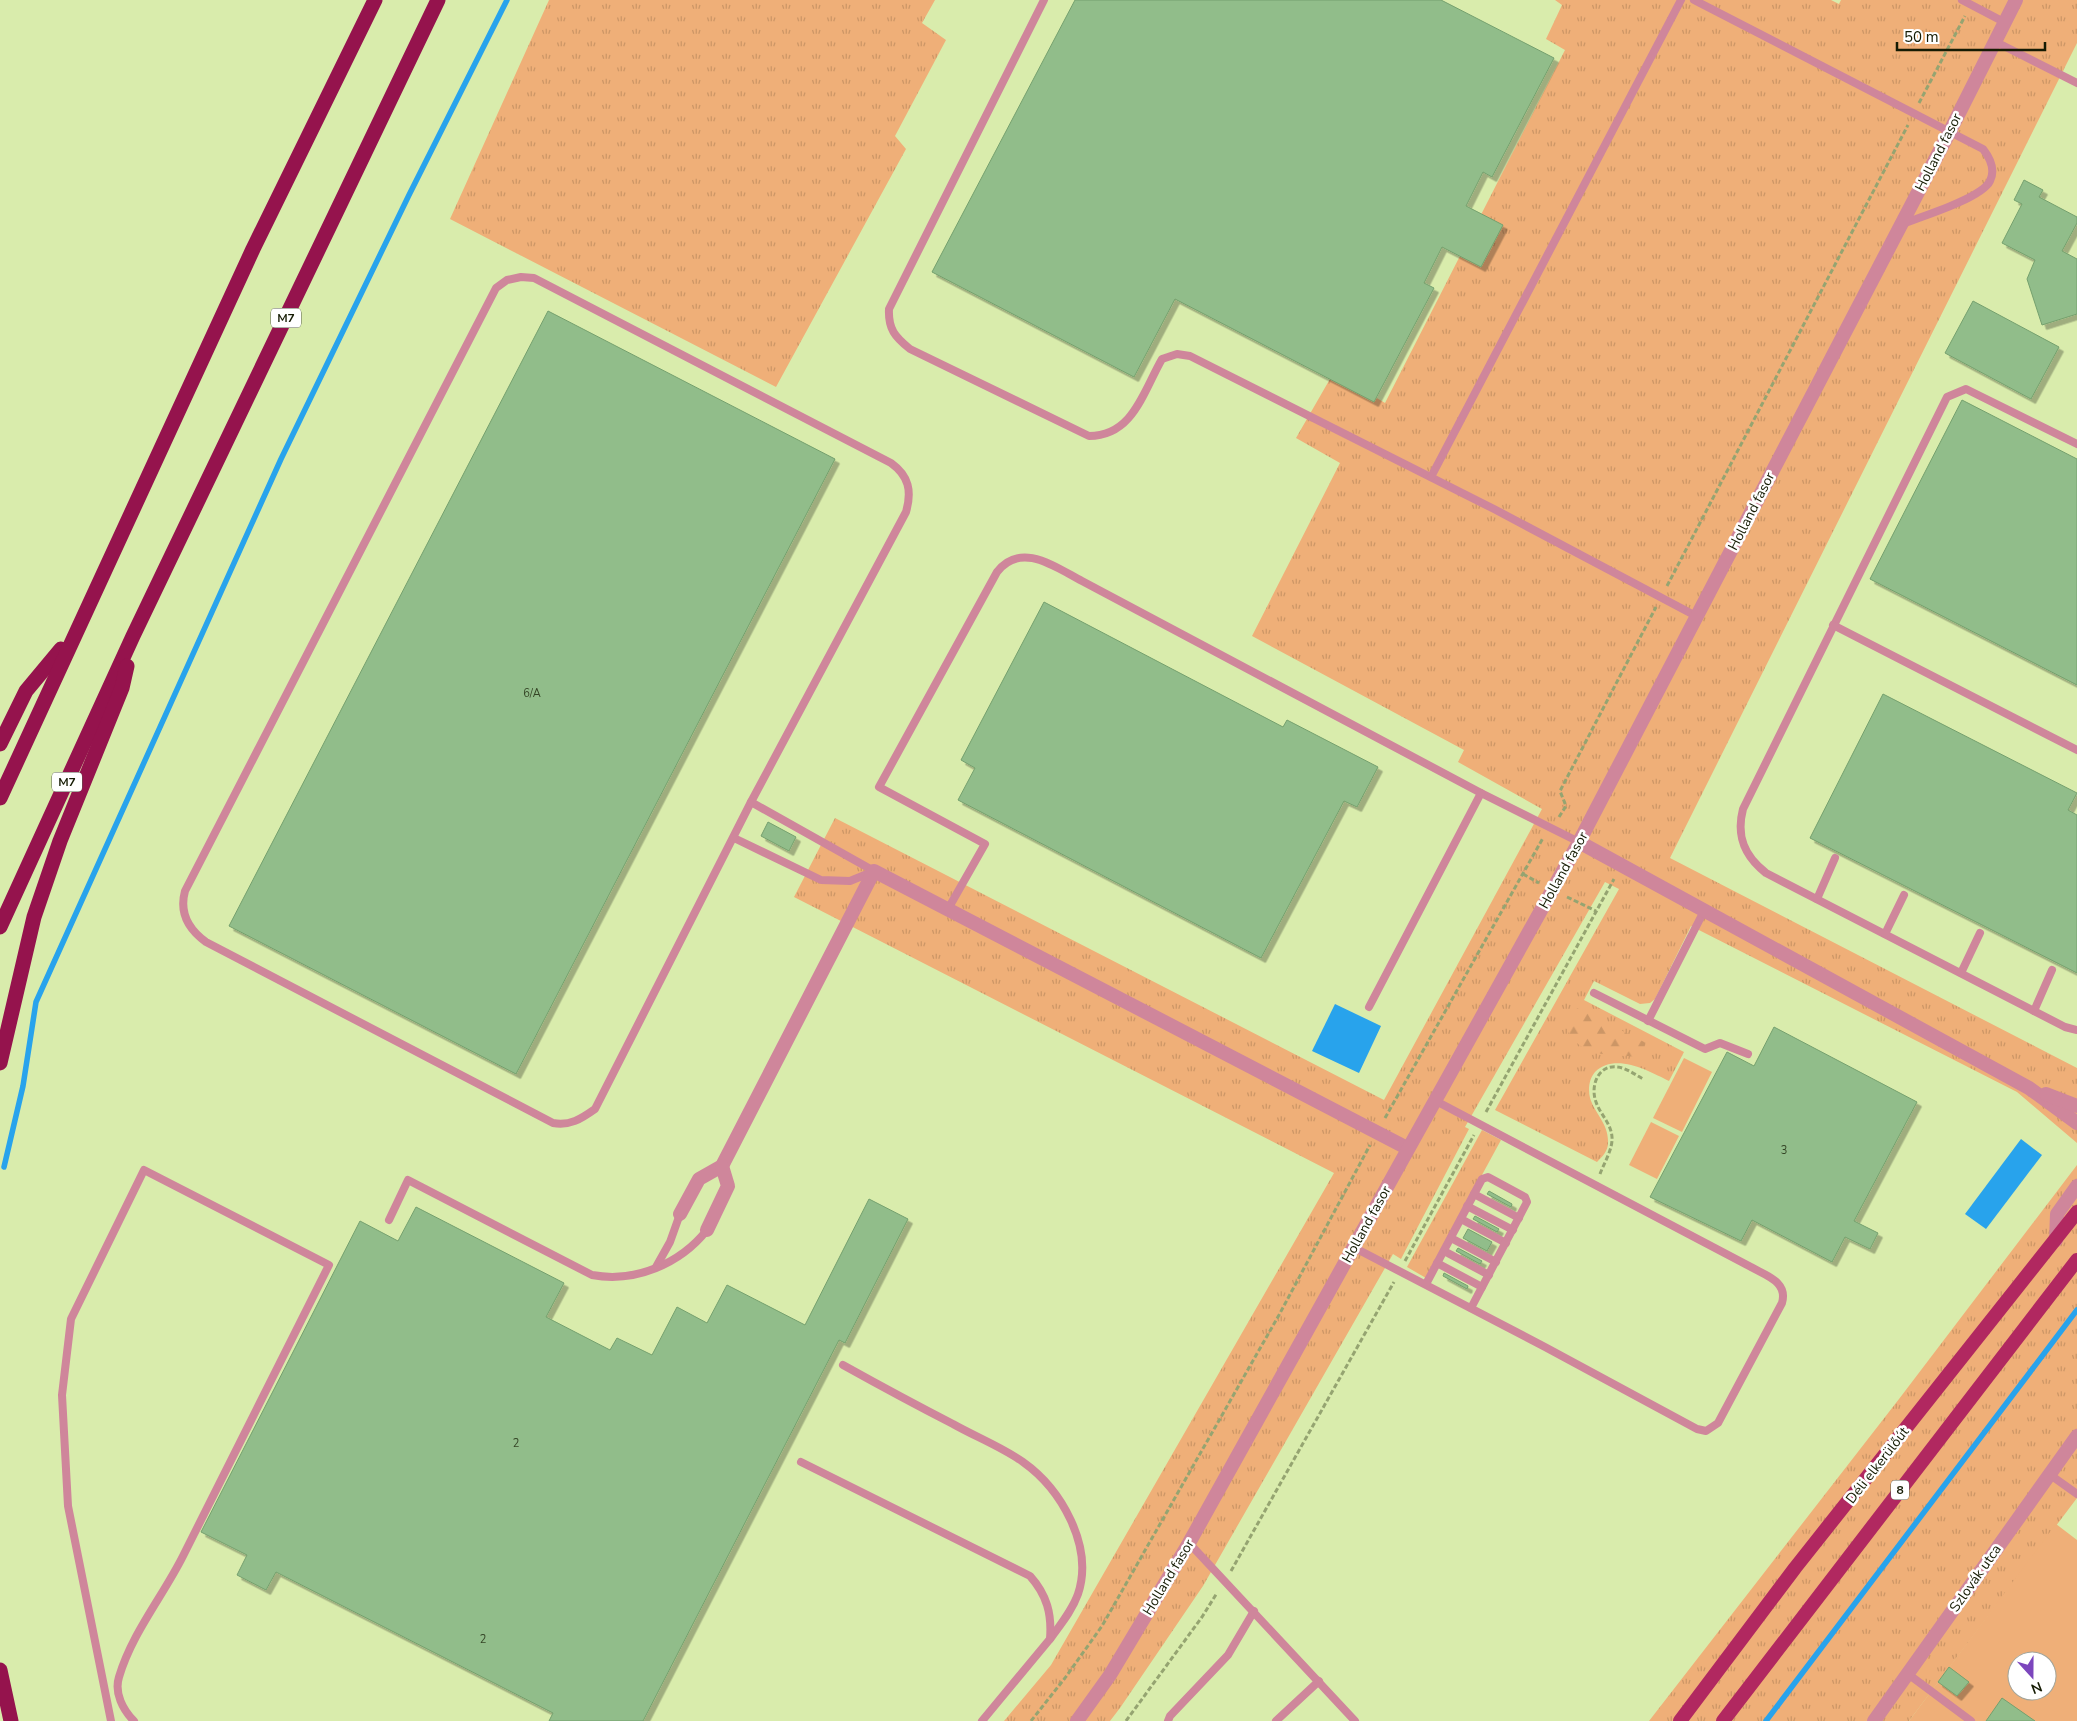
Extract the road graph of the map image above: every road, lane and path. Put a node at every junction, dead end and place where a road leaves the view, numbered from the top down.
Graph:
1 (375, 0) edge
2 (438, 0) edge
3 (1044, 0) edge
4 (1681, 0) edge
5 (1694, 0) edge
6 (1962, 0) edge
7 (2016, 0) edge
8 (1971, 5) junction
9 (2004, 22) junction
10 (1994, 41) junction
11 (2077, 83) edge
12 (1914, 113) junction
13 (1950, 131) junction
14 (1901, 225) junction
15 (2077, 444) edge
16 (1431, 477) junction
17 (1661, 597) junction
18 (1696, 616) junction
19 (1833, 625) junction
20 (74, 634) junction
21 (133, 636) junction
22 (0, 744) edge
23 (2077, 750) edge
24 (1481, 793) junction
25 (0, 798) edge
26 (751, 802) junction
27 (1550, 827) junction
28 (734, 838) junction
29 (1579, 842) junction
30 (1835, 858) dead end
31 (1622, 865) junction
32 (874, 871) junction
33 (1904, 895) dead end
34 (1817, 899) junction
35 (948, 909) junction
36 (1705, 909) junction
37 (0, 927) edge
38 (1980, 933) dead end
39 (1885, 934) junction
40 (2052, 970) dead end
41 (1961, 973) junction
42 (1594, 992) dead end
43 (1369, 1007) dead end
44 (2034, 1011) junction
45 (1648, 1021) junction
46 (2077, 1030) edge
47 (1748, 1054) dead end
48 (0, 1063) edge
49 (1643, 1078) dead end
50 (2029, 1088) junction
51 (1434, 1100) junction
52 (2077, 1106) edge
53 (2077, 1123) edge
54 (1480, 1124) junction
55 (1377, 1132) junction
56 (1407, 1148) junction
57 (722, 1166) junction
58 (1598, 1176) dead end
59 (2077, 1186) edge
60 (1474, 1194) junction
61 (1467, 1206) junction
62 (2077, 1212) edge
63 (680, 1214) joint
64 (1519, 1218) junction
65 (1461, 1219) junction
66 (389, 1220) dead end
67 (707, 1230) joint
68 (1513, 1230) junction
69 (1451, 1238) junction
70 (2056, 1240) junction
71 (1506, 1243) junction
72 (1353, 1247) junction
73 (1444, 1251) junction
74 (2077, 1260) edge
75 (1496, 1262) junction
76 (1437, 1263) junction
77 (655, 1269) junction
78 (1400, 1270) junction
79 (1489, 1275) junction
80 (1426, 1284) junction
81 (1482, 1287) junction
82 (1471, 1308) junction
83 (842, 1365) dead end
84 (2077, 1436) edge
85 (801, 1462) dead end
86 (2049, 1474) junction
87 (2077, 1494) edge
88 (1189, 1543) junction
89 (1225, 1580) junction
90 (1254, 1611) junction
91 (1050, 1639) junction
92 (0, 1670) edge
93 (1908, 1674) junction
94 (1319, 1681) junction
95 (11, 1721) edge
96 (110, 1721) edge
97 (134, 1721) edge
98 (982, 1721) edge
99 (1031, 1721) edge
100 (1077, 1721) edge
101 (1126, 1721) edge
102 (1168, 1721) edge
103 (1276, 1721) edge
104 (1355, 1721) edge
105 (1680, 1721) edge
106 (1723, 1721) edge
107 (1874, 1721) edge
108 (1971, 1721) edge

1 - 20 highway
2 - 21 highway, M7
3 - 16 lane
4 - 16 lane
5 - 12 lane
6 - 8 lane
7 - 9 street, Holland fasor
8 - 9 lane
8 - 12 path
9 - 10 street, Holland fasor
10 - 11 lane
10 - 13 street, Holland fasor
12 - 13 lane
12 - 17 path
13 - 14 street, Holland fasor
13 - 14 lane
14 - 18 street, Holland fasor
15 - 19 lane
16 - 17 lane
17 - 18 lane
17 - 27 path
18 - 29 street, Holland fasor
19 - 23 lane
19 - 34 lane
20 - 22 highway
20 - 25 highway
21 - 37 highway, M7
21 - 48 highway
24 - 27 lane
24 - 35 lane
24 - 43 lane
26 - 28 lane
26 - 28 lane
26 - 32 lane
27 - 29 lane
27 - 55 path
28 - 32 lane
29 - 31 street
29 - 51 street, Holland fasor
30 - 34 lane
31 - 36 street
31 - 54 path
32 - 35 street
32 - 57 street
33 - 39 lane
34 - 39 lane
35 - 55 street
36 - 45 lane
36 - 50 street
38 - 41 lane
39 - 41 lane
40 - 44 lane
41 - 44 lane
42 - 45 lane
44 - 46 lane
45 - 47 lane
49 - 58 path
50 - 52 street
50 - 53 street
51 - 54 lane
51 - 56 street, Holland fasor
54 - 78 path
54 - 82 lane
55 - 56 street
55 - 99 path
56 - 72 street, Holland fasor
57 - 63 street
57 - 67 street
59 - 70 street
60 - 61 lane
60 - 64 lane
60 - 64 lane
61 - 65 lane
61 - 68 lane
62 - 70 main road, Déli elkerülőút
63 - 77 lane
64 - 68 lane
65 - 69 lane
65 - 71 lane
66 - 77 lane
67 - 77 lane
68 - 71 lane
69 - 73 lane
69 - 75 lane
70 - 105 main road, Déli elkerülőút
71 - 75 lane
72 - 78 lane
72 - 88 street, Holland fasor
73 - 76 lane
73 - 79 lane
74 - 106 main road, 8
75 - 79 lane
76 - 80 lane
76 - 81 lane
78 - 80 lane
78 - 89 path
79 - 81 lane
80 - 82 lane
81 - 82 lane
83 - 91 lane
84 - 86 street, Szlovák utca
85 - 91 lane
86 - 87 lane
86 - 93 street, Szlovák utca
88 - 89 lane
88 - 100 street, Holland fasor
89 - 90 lane
89 - 101 path
90 - 94 lane
90 - 102 lane
91 - 98 lane
92 - 95 highway
93 - 107 street, Szlovák utca
93 - 108 lane
94 - 103 lane
94 - 104 lane
96 - 97 lane

